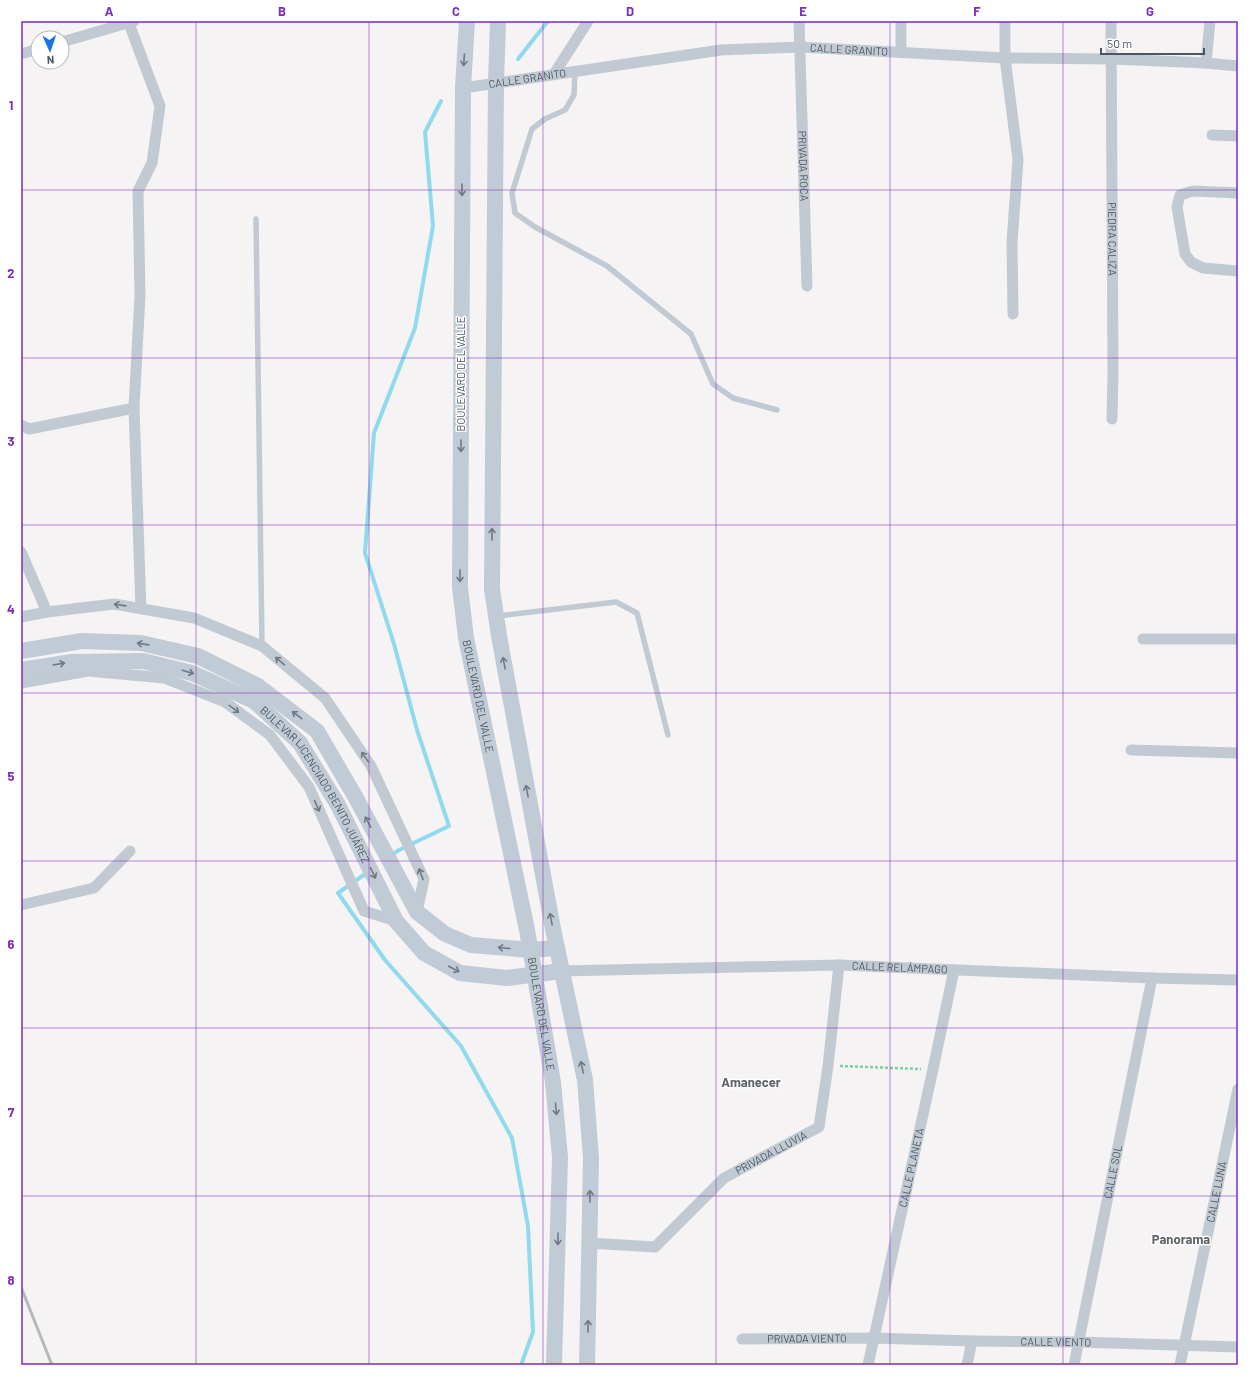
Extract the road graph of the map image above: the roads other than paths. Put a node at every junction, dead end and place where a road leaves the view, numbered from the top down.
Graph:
1 (467, 21) edge
2 (498, 21) edge
3 (588, 21) edge
4 (799, 21) edge
5 (900, 21) edge
6 (1004, 21) edge
7 (1111, 21) edge
8 (1210, 21) edge
9 (130, 22) edge
10 (70, 40) edge
11 (800, 47) junction
12 (901, 52) junction
13 (1005, 58) junction
14 (1112, 59) junction
15 (1206, 63) junction
16 (1238, 66) edge
17 (575, 71) junction
18 (554, 74) junction
19 (496, 83) junction
20 (462, 88) junction
21 (1212, 135) dead end
22 (1238, 136) edge
23 (1238, 193) edge
24 (256, 219) dead end
25 (1238, 271) edge
26 (807, 286) dead end
27 (1013, 314) dead end
28 (134, 408) junction
29 (777, 410) dead end
30 (1112, 419) dead end
31 (21, 425) edge
32 (21, 552) edge
33 (141, 609) junction
34 (47, 612) junction
35 (21, 617) edge
36 (496, 617) junction
37 (1143, 639) dead end
38 (1238, 639) edge
39 (262, 646) junction
40 (21, 652) edge
41 (21, 670) edge
42 (21, 683) edge
43 (668, 734) dead end
44 (1131, 750) dead end
45 (1238, 753) edge
46 (130, 851) dead end
47 (21, 905) edge
48 (417, 912) junction
49 (396, 921) junction
50 (557, 948) junction
51 (530, 950) junction
52 (838, 965) junction
53 (954, 970) junction
54 (561, 971) junction
55 (535, 974) junction
56 (1152, 978) junction
57 (1238, 980) edge
58 (1238, 1089) edge
59 (590, 1243) junction
60 (873, 1338) junction
61 (742, 1339) dead end
62 (972, 1341) junction
63 (1078, 1342) junction
64 (1184, 1346) junction
65 (1238, 1347) edge
66 (554, 1365) edge
67 (587, 1365) edge
68 (868, 1365) edge
69 (967, 1365) edge
70 (1074, 1365) edge
71 (1180, 1365) edge

1 -> 20 street, BOULEVARD DEL VALLE
2 - 19 street
3 - 18 street
4 - 11 street, PRIVADA ROCA
5 - 12 street
6 - 13 street
7 - 14 street, PIEDRA CALIZA
8 - 15 street
9 - 10 street
9 - 28 street
11 - 12 street, CALLE GRANITO
11 - 17 street, CALLE GRANITO
11 - 26 street, PRIVADA ROCA
12 - 13 street, CALLE GRANITO
13 - 14 street, CALLE GRANITO
13 - 27 street
14 - 15 street, CALLE GRANITO
14 - 30 street, PIEDRA CALIZA
15 - 16 street, CALLE GRANITO
17 - 18 street, CALLE GRANITO
17 - 29 lane
18 - 19 street, CALLE GRANITO
19 - 20 street, CALLE GRANITO
36 -> 19 street
20 -> 51 street, BOULEVARD DEL VALLE
21 - 22 street
23 - 25 street
24 - 39 lane
28 - 31 street
28 - 33 street
32 - 34 street
33 -> 34 street
33 - 39 street
34 - 35 street
36 - 43 lane
50 -> 36 street
37 - 38 street
48 -> 39 street
48 -> 40 street, BULEVAR LICENCIADO BENITO JUÁREZ
41 -> 49 street, BULEVAR LICENCIADO BENITO JUÁREZ
42 -> 49 street
44 - 45 street
46 - 47 street
51 -> 48 street, BULEVAR LICENCIADO BENITO JUÁREZ
49 -> 55 street, BULEVAR LICENCIADO BENITO JUÁREZ
50 - 51 street, BULEVAR LICENCIADO BENITO JUÁREZ
50 - 54 street
51 - 55 street, BOULEVARD DEL VALLE
52 - 53 street, CALLE RELÁMPAGO
52 - 54 street, CALLE RELÁMPAGO
52 - 59 street, PRIVADA LLUVIA
53 - 56 street, CALLE RELÁMPAGO
53 - 60 street, CALLE PLANETA
54 - 55 street, BULEVAR LICENCIADO BENITO JUÁREZ
59 -> 54 street
55 -> 66 street, BOULEVARD DEL VALLE
56 - 57 street, CALLE RELÁMPAGO
56 - 63 street, CALLE SOL
58 - 64 street, CALLE LUNA
67 -> 59 street
60 - 61 street, PRIVADA VIENTO
60 - 62 street, CALLE VIENTO
60 - 68 street, CALLE PLANETA
62 - 63 street, CALLE VIENTO
62 - 69 street
63 - 64 street, CALLE VIENTO
63 - 70 street, CALLE SOL
64 - 65 street, CALLE VIENTO
64 - 71 street, CALLE LUNA

